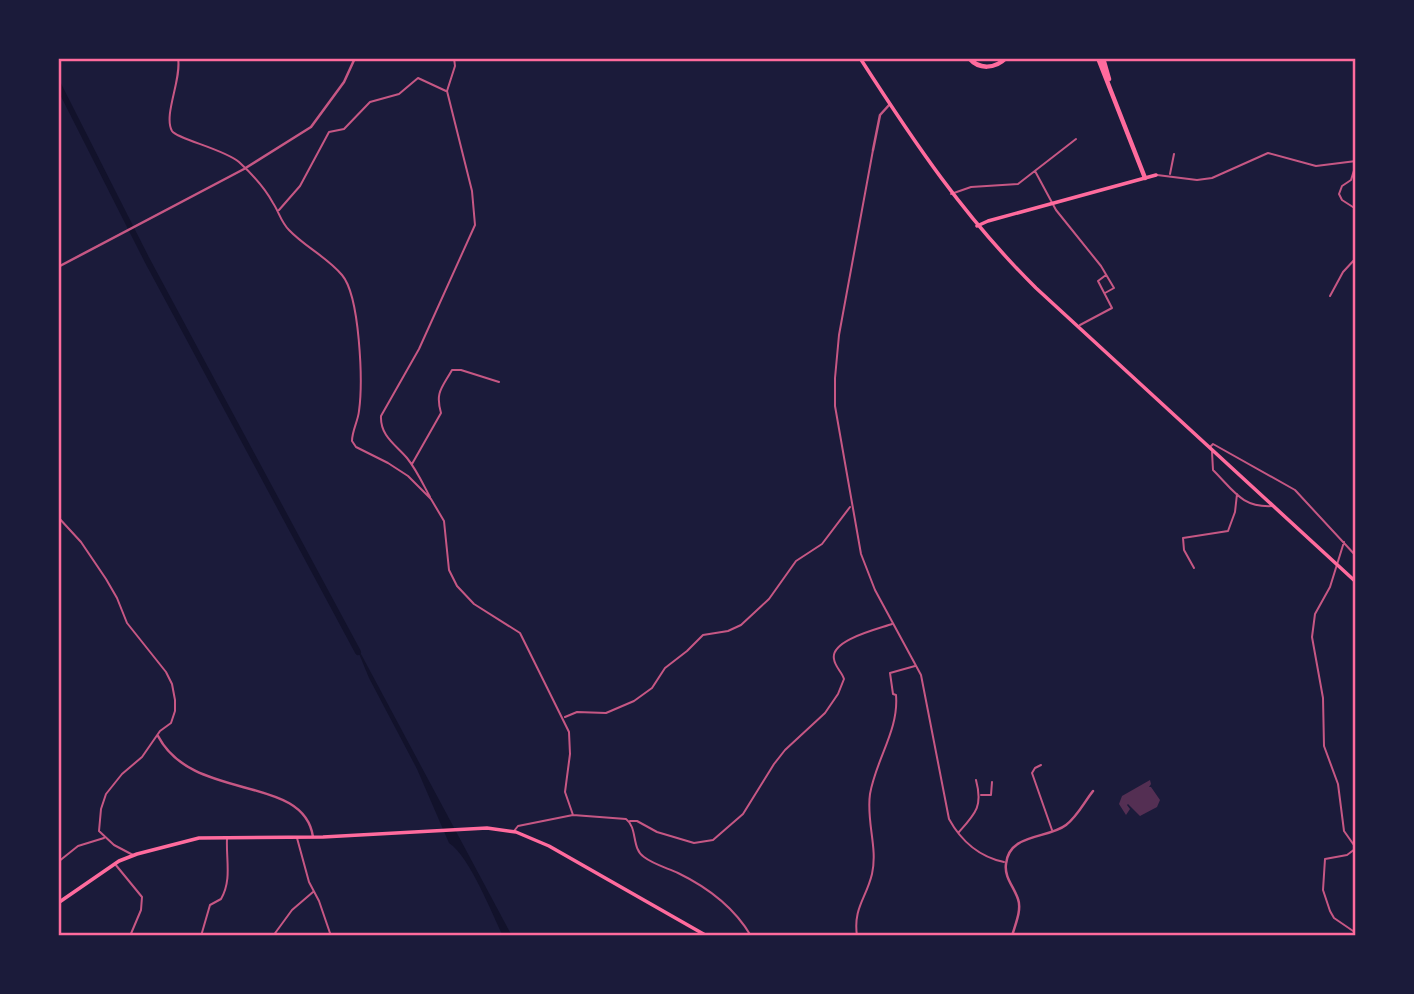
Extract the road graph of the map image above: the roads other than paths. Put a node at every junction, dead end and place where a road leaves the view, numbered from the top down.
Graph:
1 (178, 58) edge
2 (355, 58) edge
3 (454, 58) edge
4 (860, 58) edge
5 (969, 58) edge
6 (1006, 58) edge
7 (1101, 58) edge
8 (447, 92) junction
9 (890, 104) junction
10 (1076, 139) dead end
11 (873, 150) joint
12 (1174, 154) dead end
13 (1356, 162) edge
14 (244, 169) junction
15 (1035, 171) junction
16 (1156, 175) joint
17 (1170, 176) junction
18 (1145, 178) junction
19 (951, 194) junction
20 (1052, 203) junction
21 (1356, 209) edge
22 (278, 211) junction
23 (978, 226) junction
24 (1356, 258) edge
25 (58, 267) edge
26 (1107, 275) junction
27 (1105, 293) junction
28 (1330, 296) dead end
29 (1078, 326) junction
30 (499, 382) dead end
31 (1211, 447) junction
32 (412, 465) junction
33 (1237, 494) junction
34 (431, 499) junction
35 (851, 506) junction
36 (1274, 506) junction
37 (58, 517) edge
38 (1345, 542) junction
39 (1356, 556) edge
40 (1337, 563) junction
41 (1194, 568) dead end
42 (1356, 582) edge
43 (893, 623) junction
44 (916, 665) junction
45 (563, 718) junction
46 (158, 736) junction
47 (1041, 765) dead end
48 (976, 780) dead end
49 (992, 782) dead end
50 (1093, 790) dead end
51 (980, 795) junction
52 (573, 815) junction
53 (630, 821) junction
54 (1052, 831) junction
55 (513, 832) junction
56 (958, 833) junction
57 (227, 836) junction
58 (297, 837) junction
59 (313, 837) junction
60 (105, 838) junction
61 (133, 855) junction
62 (58, 862) edge
63 (1006, 862) junction
64 (114, 864) junction
65 (314, 892) junction
66 (58, 903) edge
67 (1356, 933) edge
68 (130, 936) edge
69 (201, 936) edge
70 (273, 936) edge
71 (331, 936) edge
72 (707, 936) edge
73 (751, 936) edge
74 (857, 936) edge
75 (1012, 936) edge

1 - 14 street
2 - 14 street
3 - 8 street
4 - 9 main road
5 - 6 highway
7 - 18 highway
8 - 22 street
8 - 32 street
9 - 11 street
9 - 19 main road
10 - 15 street
11 - 35 street
12 - 17 street
13 - 17 street
13 - 21 street
14 - 22 street
14 - 25 street
15 - 19 street
15 - 20 street
16 - 17 street
16 - 18 main road
18 - 20 main road
19 - 23 main road
20 - 23 main road
20 - 26 street
22 - 34 street
23 - 29 main road
24 - 28 street
26 - 27 street
26 - 27 street
27 - 29 street
29 - 31 main road
30 - 32 street
31 - 33 street
31 - 36 main road
31 - 38 street
32 - 34 street
33 - 36 street
33 - 41 street
34 - 45 street
35 - 43 street
35 - 45 street
36 - 40 main road
37 - 46 street
38 - 39 street
38 - 40 street
40 - 42 main road
40 - 67 street
43 - 44 street
43 - 53 street
44 - 56 street
44 - 74 street
45 - 52 street
46 - 59 street
46 - 60 street
47 - 54 street
48 - 51 street
49 - 51 street
50 - 54 street
51 - 56 street
52 - 53 street
52 - 55 street
53 - 73 street
54 - 63 street
55 - 59 main road
55 - 72 main road
56 - 63 street
57 - 58 main road
57 - 61 main road
57 - 69 street
58 - 59 main road
58 - 65 street
60 - 61 street
60 - 62 street
61 - 64 main road
63 - 75 street
64 - 66 main road
64 - 68 street
65 - 70 street
65 - 71 street

